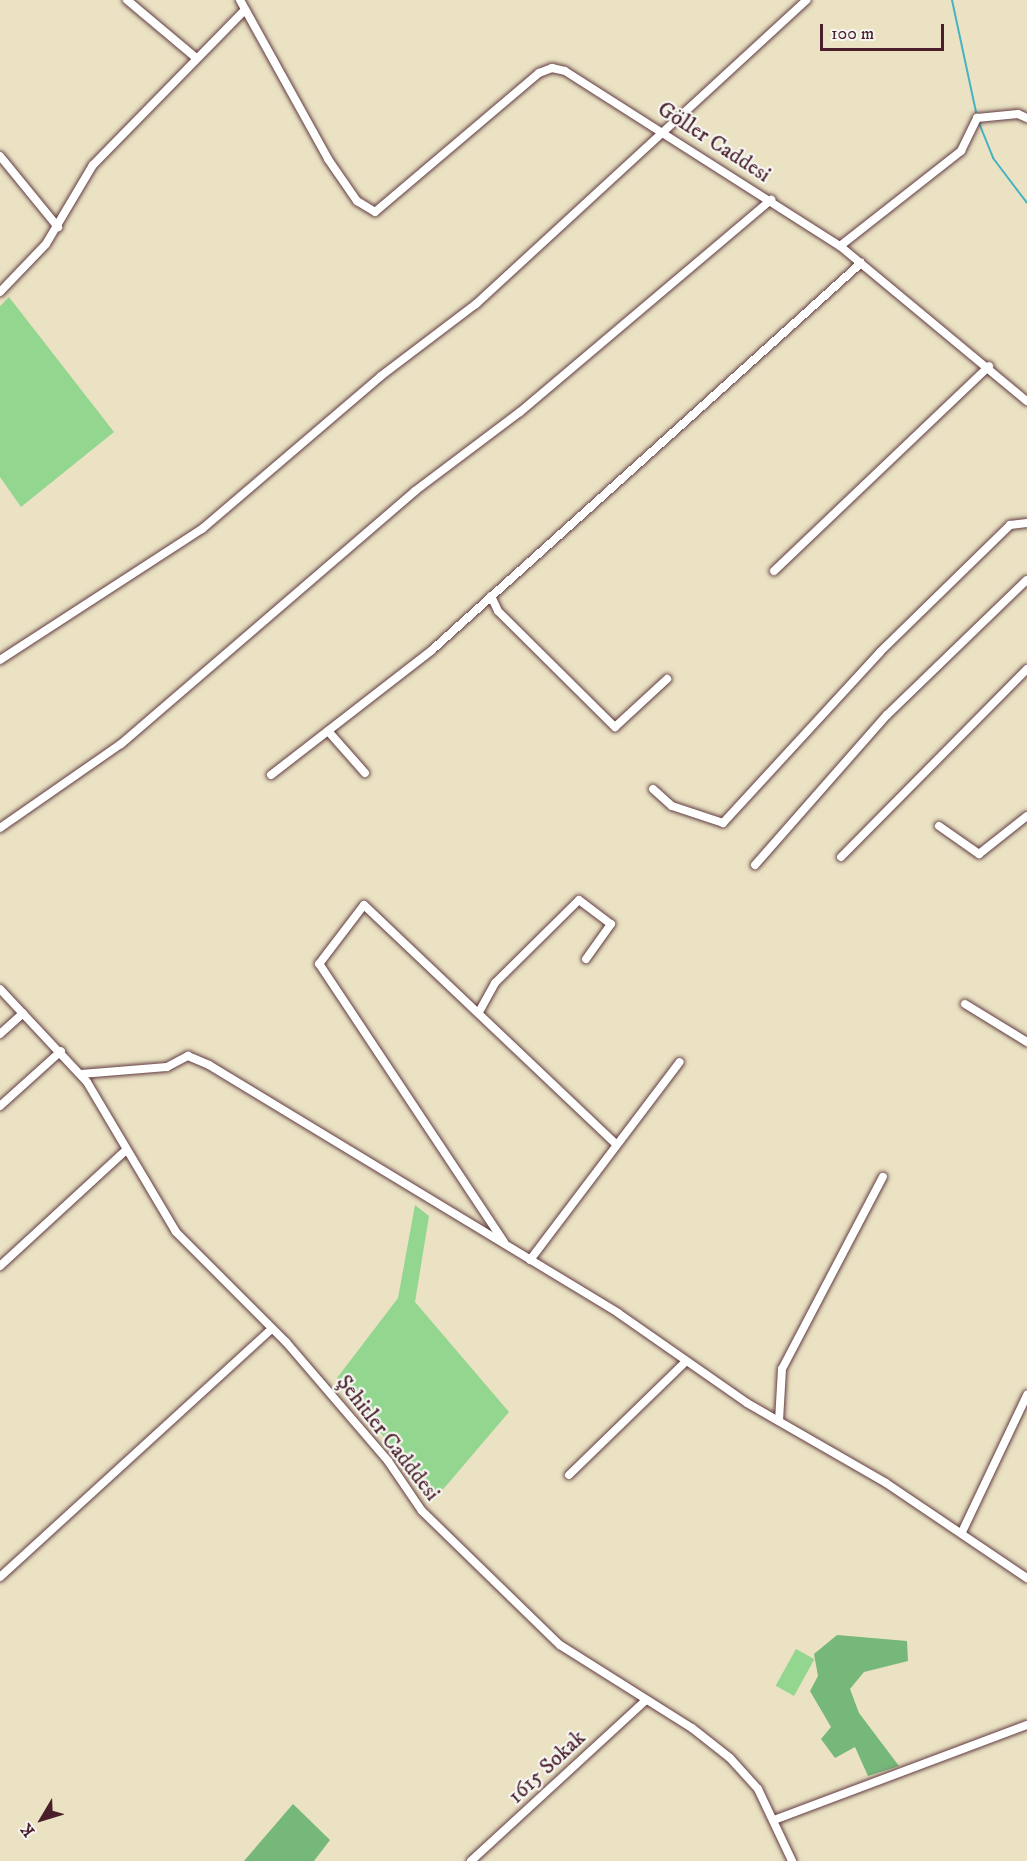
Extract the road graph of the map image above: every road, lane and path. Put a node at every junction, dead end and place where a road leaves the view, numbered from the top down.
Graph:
1 (127, 0) edge
2 (240, 0) edge
3 (807, 0) edge
4 (245, 10) junction
5 (196, 58) junction
6 (1027, 118) edge
7 (665, 131) junction
8 (0, 156) edge
9 (771, 200) junction
10 (58, 227) junction
11 (840, 246) junction
12 (861, 263) junction
13 (0, 292) edge
14 (989, 366) junction
15 (1027, 401) edge
16 (1027, 523) edge
17 (774, 571) dead end
18 (1027, 580) edge
19 (491, 596) junction
20 (0, 660) edge
21 (1027, 669) edge
22 (667, 679) dead end
23 (328, 731) junction
24 (365, 773) dead end
25 (272, 775) dead end
26 (653, 789) dead end
27 (1027, 816) edge
28 (939, 826) dead end
29 (0, 828) edge
30 (842, 857) dead end
31 (754, 865) dead end
32 (586, 959) dead end
33 (0, 989) edge
34 (965, 1004) dead end
35 (479, 1012) junction
36 (23, 1013) junction
37 (0, 1034) edge
38 (1027, 1042) edge
39 (61, 1051) junction
40 (680, 1062) dead end
41 (81, 1074) junction
42 (0, 1106) edge
43 (615, 1143) junction
44 (126, 1150) junction
45 (884, 1177) dead end
46 (506, 1244) junction
47 (530, 1260) junction
48 (0, 1266) edge
49 (272, 1329) junction
50 (685, 1362) junction
51 (1027, 1395) edge
52 (779, 1420) junction
53 (569, 1475) dead end
54 (962, 1532) junction
55 (0, 1578) edge
56 (1027, 1578) edge
57 (646, 1700) junction
58 (1027, 1725) edge
59 (774, 1820) junction
60 (471, 1861) edge
61 (792, 1861) edge

1 - 5 street
2 - 4 street
3 - 7 street
4 - 5 street
4 - 7 street, Göller Caddesi
5 - 10 street
6 - 11 street
7 - 9 street, Göller Caddesi
7 - 20 street
8 - 10 street
9 - 11 street, Göller Caddesi
9 - 29 street
10 - 13 street
11 - 12 street, Göller Caddesi
12 - 14 street, Göller Caddesi
12 - 19 street
14 - 15 street, Göller Caddesi
14 - 17 street
16 - 26 street
18 - 31 street
19 - 22 street
19 - 23 street
21 - 30 street
23 - 24 street
23 - 25 street
27 - 28 street
32 - 35 street
33 - 36 street, Şehitler Cadddesi
34 - 38 street
35 - 43 street
35 - 46 street
36 - 37 street
36 - 39 street, Şehitler Cadddesi
39 - 41 street, Şehitler Cadddesi
39 - 42 street
40 - 43 street
41 - 44 street, Şehitler Cadddesi
41 - 46 street
43 - 47 street
44 - 48 street
44 - 49 street, Şehitler Cadddesi
45 - 52 street
46 - 47 street
47 - 50 street
49 - 55 street
49 - 57 street, Şehitler Cadddesi
50 - 52 street
50 - 53 street
51 - 54 street
52 - 54 street
54 - 56 street
57 - 59 street, Şehitler Cadddesi
57 - 60 street, 1615 Sokak
58 - 59 street
59 - 61 street, Şehitler Cadddesi

